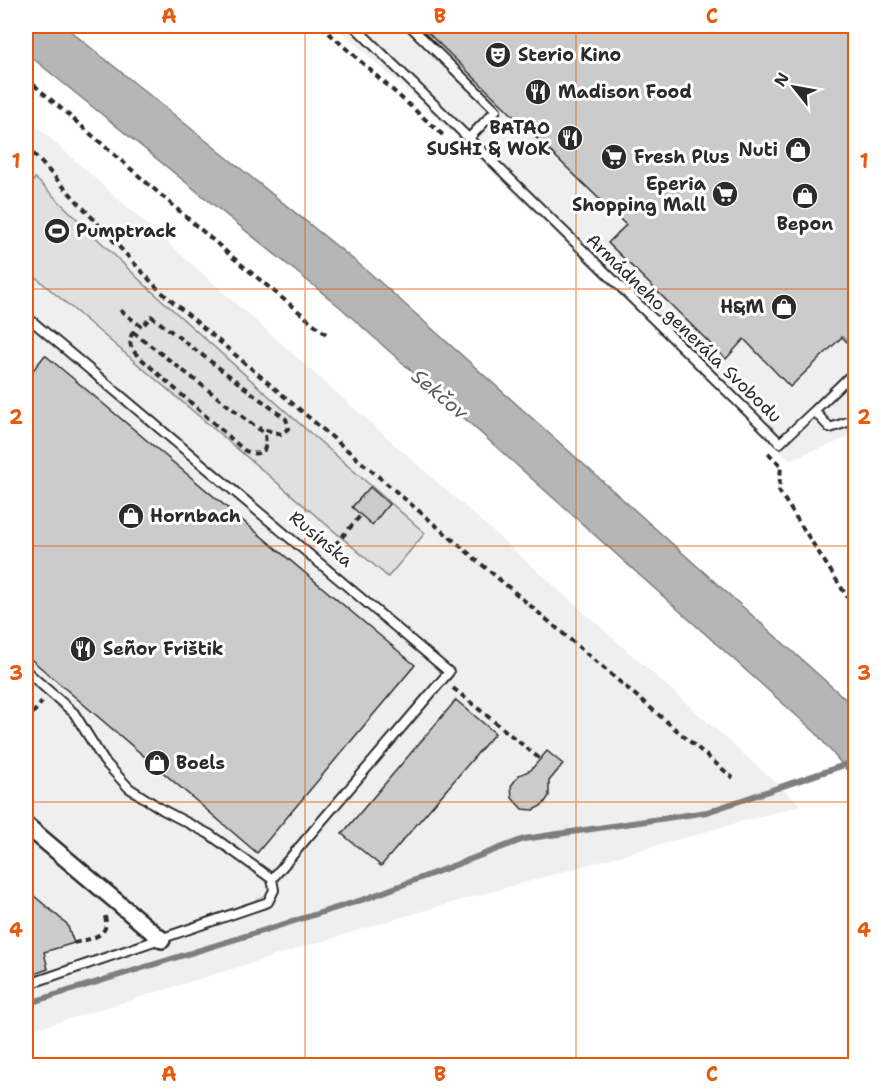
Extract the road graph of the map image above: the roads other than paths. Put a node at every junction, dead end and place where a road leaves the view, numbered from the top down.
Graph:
1 (354, 26) edge
2 (410, 26) edge
3 (470, 138) junction
4 (26, 315) edge
5 (855, 370) edge
6 (814, 411) junction
7 (855, 418) edge
8 (26, 671) edge
9 (26, 825) edge
10 (272, 879) junction
11 (162, 940) junction
12 (26, 985) edge

1 - 3 lane, Armádneho generála Svobodu
2 - 3 lane
3 - 6 lane, Armádneho generála Svobodu
4 - 10 lane, Rusínska
5 - 6 lane
6 - 7 lane
8 - 10 lane
9 - 11 street
10 - 11 lane
11 - 12 lane

